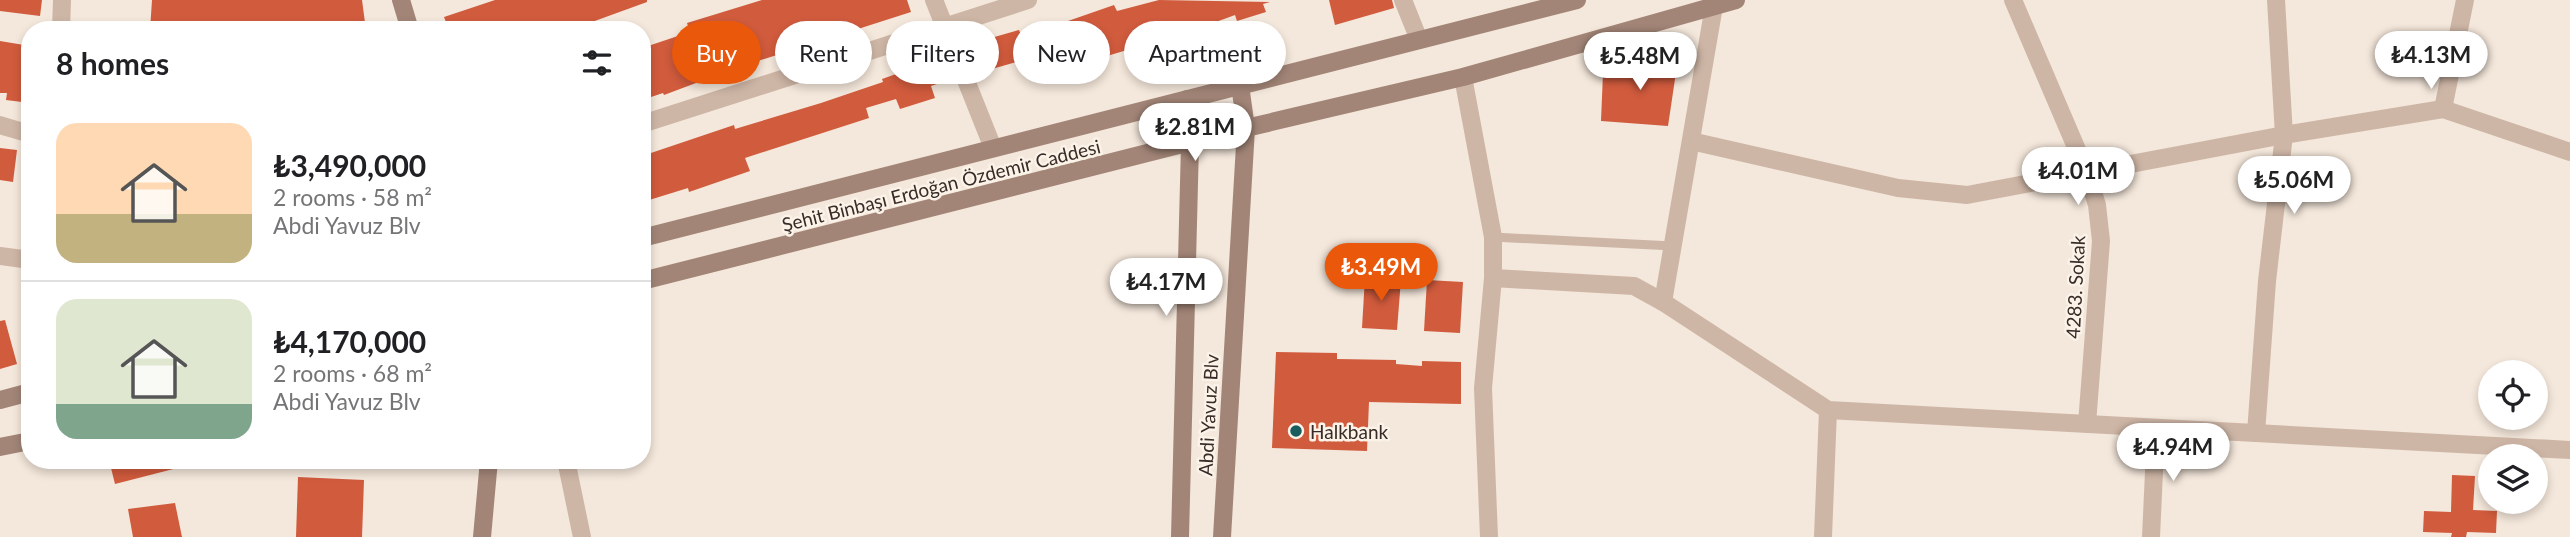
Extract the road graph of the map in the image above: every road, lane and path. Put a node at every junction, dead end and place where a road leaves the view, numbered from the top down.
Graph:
1 (62, 0) edge
2 (401, 0) edge
3 (934, 0) edge
4 (1028, 0) edge
5 (1403, 0) edge
6 (1577, 0) edge
7 (1736, 0) edge
8 (2013, 0) edge
9 (2276, 0) edge
10 (2465, 0) edge
11 (1531, 5) edge
12 (1714, 6) junction
13 (61, 21) edge
14 (407, 21) edge
15 (942, 21) edge
16 (963, 21) edge
17 (1419, 40) junction
18 (886, 46) edge
19 (1463, 77) junction
20 (967, 84) edge
21 (1240, 85) junction
22 (1187, 99) junction
23 (2443, 108) junction
24 (651, 121) edge
25 (0, 125) edge
26 (1246, 128) junction
27 (21, 131) edge
28 (2284, 135) junction
29 (1691, 141) junction
30 (1190, 144) junction
31 (993, 148) junction
32 (2570, 152) edge
33 (2087, 173) junction
34 (651, 236) edge
35 (1493, 237) junction
36 (1673, 246) junction
37 (0, 256) edge
38 (21, 259) edge
39 (1493, 278) junction
40 (651, 279) edge
41 (1663, 302) junction
42 (21, 394) edge
43 (0, 400) edge
44 (1828, 410) junction
45 (2087, 424) junction
46 (2156, 428) junction
47 (2256, 433) junction
48 (21, 443) edge
49 (0, 447) edge
50 (2570, 450) edge
51 (488, 469) edge
52 (568, 469) edge
53 (482, 537) edge
54 (582, 537) edge
55 (1180, 537) edge
56 (1222, 537) edge
57 (1489, 537) edge
58 (1822, 537) edge
59 (2151, 537) edge

1 - 13 street
2 - 14 main road
3 - 15 street
4 - 16 street
5 - 17 street
6 - 11 main road, Şehit Binbaşı Erdoğan Özdemir Caddesi
7 - 12 main road, Şehit Binbaşı Erdoğan Özdemir Caddesi
8 - 33 street, 4283. Sokak
9 - 28 street
10 - 23 street
11 - 17 main road, Şehit Binbaşı Erdoğan Özdemir Caddesi
12 - 19 main road, Şehit Binbaşı Erdoğan Özdemir Caddesi
12 - 29 street
17 - 21 main road, Şehit Binbaşı Erdoğan Özdemir Caddesi
18 - 24 street
19 - 26 main road, Şehit Binbaşı Erdoğan Özdemir Caddesi
19 - 35 street
20 - 31 street
21 - 22 main road, Şehit Binbaşı Erdoğan Özdemir Caddesi
21 - 26 main road, Abdi Yavuz Blv
22 - 30 main road, Abdi Yavuz Blv
22 - 31 main road, Şehit Binbaşı Erdoğan Özdemir Caddesi
23 - 28 street
23 - 32 street
25 - 27 street
26 - 30 main road, Şehit Binbaşı Erdoğan Özdemir Caddesi
26 - 56 main road, Abdi Yavuz Blv
28 - 33 street
28 - 47 street
29 - 33 street
29 - 36 street
30 - 40 main road, Şehit Binbaşı Erdoğan Özdemir Caddesi
30 - 55 main road, Abdi Yavuz Blv
31 - 34 main road, Şehit Binbaşı Erdoğan Özdemir Caddesi
33 - 45 street, 4283. Sokak
35 - 36 lane
35 - 39 street
36 - 41 street
37 - 38 street
39 - 41 street
39 - 57 street
41 - 44 street
42 - 43 main road
44 - 45 street
44 - 58 street
45 - 46 street
46 - 47 street
46 - 59 street
47 - 50 street
48 - 49 main road
51 - 53 main road
52 - 54 street

